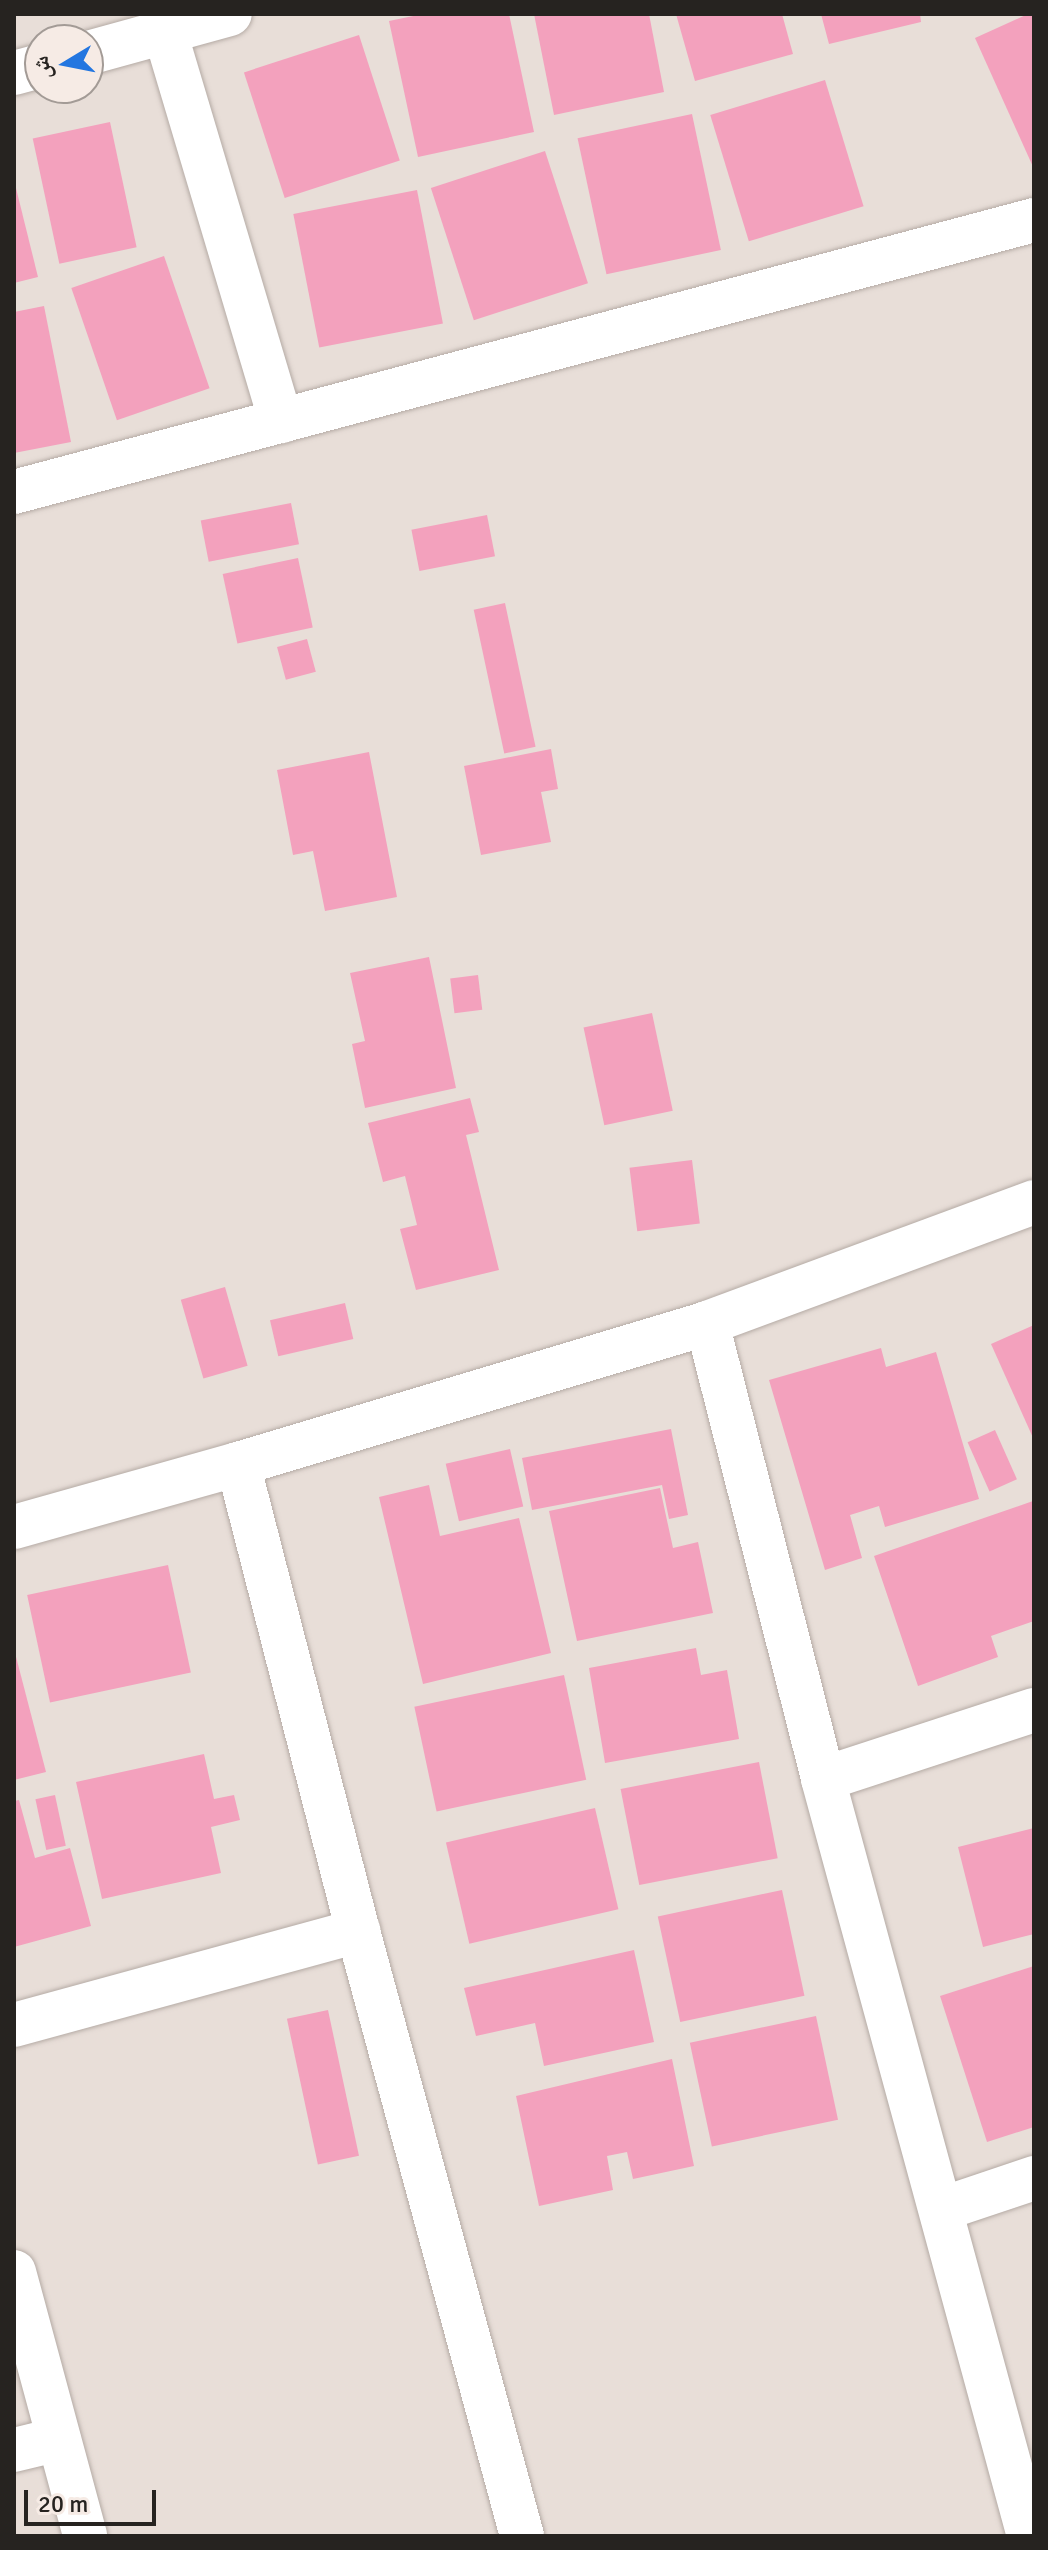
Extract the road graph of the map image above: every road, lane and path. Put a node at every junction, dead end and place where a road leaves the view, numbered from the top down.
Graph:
1 (230, 14) edge
2 (165, 32) junction
3 (104, 49) edge
4 (1034, 220) edge
5 (281, 421) junction
6 (14, 492) edge
7 (1034, 1202) edge
8 (707, 1323) junction
9 (238, 1464) junction
10 (14, 1527) edge
11 (1034, 1710) edge
12 (823, 1779) junction
13 (358, 1931) junction
14 (14, 2025) edge
15 (1034, 2178) edge
16 (942, 2209) junction
17 (14, 2272) edge
18 (59, 2439) junction
19 (14, 2450) edge
20 (85, 2536) edge
21 (522, 2536) edge
22 (1029, 2536) edge

1 - 2 street
2 - 3 street
2 - 5 street
4 - 5 street
5 - 6 street
7 - 8 street
8 - 9 street
8 - 12 street
9 - 10 street
9 - 13 street
11 - 12 street
12 - 16 street
13 - 14 street
13 - 21 street
15 - 16 street
16 - 22 street
17 - 18 street
18 - 19 street
18 - 20 street

